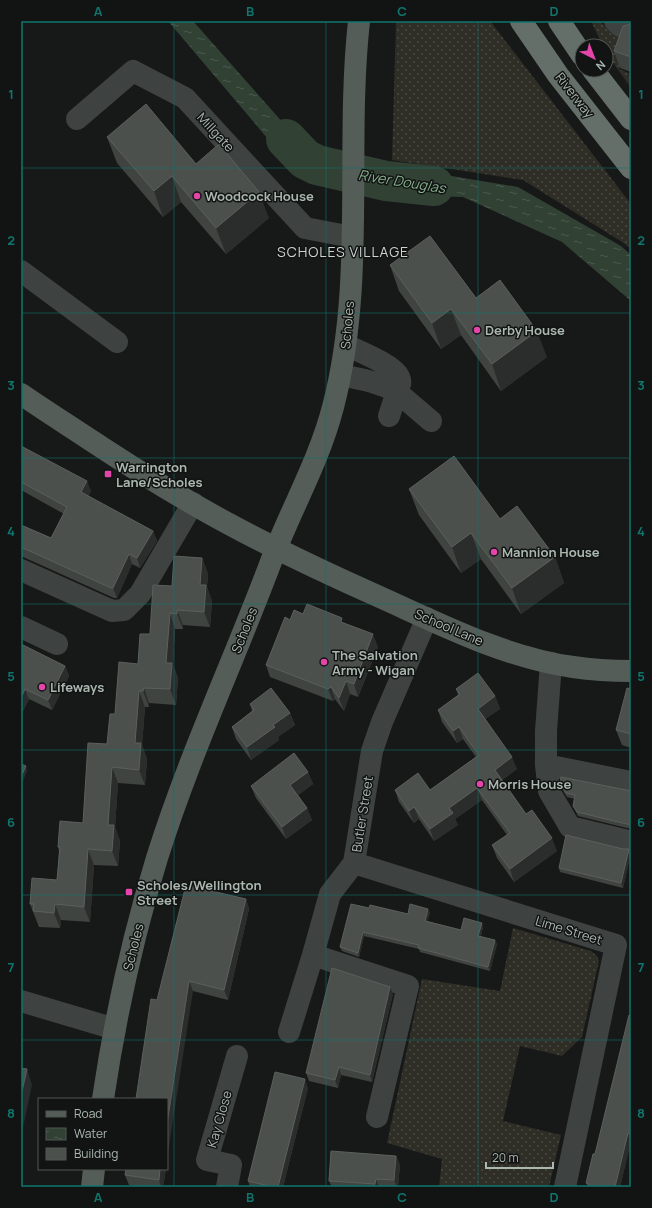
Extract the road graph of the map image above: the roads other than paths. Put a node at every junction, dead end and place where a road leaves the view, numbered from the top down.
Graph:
1 (359, 21) edge
2 (521, 21) edge
3 (559, 21) edge
4 (614, 21) edge
5 (631, 31) edge
6 (574, 43) edge
7 (599, 78) edge
8 (77, 119) dead end
9 (631, 119) edge
10 (631, 168) edge
11 (352, 237) junction
12 (21, 271) edge
13 (117, 342) dead end
14 (346, 345) junction
15 (341, 375) junction
16 (397, 392) junction
17 (21, 394) edge
18 (389, 416) dead end
19 (431, 421) dead end
20 (192, 503) junction
21 (276, 548) junction
22 (21, 570) edge
23 (428, 618) junction
24 (21, 627) edge
25 (57, 644) dead end
26 (551, 663) junction
27 (631, 671) edge
28 (546, 765) junction
29 (631, 782) edge
30 (628, 841) dead end
31 (354, 863) junction
32 (313, 956) junction
33 (21, 1001) edge
34 (115, 1029) junction
35 (289, 1032) dead end
36 (237, 1056) dead end
37 (103, 1098) edge
38 (377, 1117) dead end
39 (94, 1170) edge
40 (92, 1187) edge
41 (227, 1187) edge
42 (565, 1187) edge

1 - 11 main road, Scholes
2 - 10 highway, Riverway
3 - 6 highway
4 - 5 street
7 - 9 highway
8 - 11 street, Millgate
11 - 14 main road, Scholes
12 - 13 street
14 - 15 main road, Scholes
14 - 16 street
15 - 16 street
15 - 21 main road, Scholes
16 - 18 street
16 - 19 street
17 - 20 main road, School Lane
20 - 21 main road, School Lane
20 - 22 street
21 - 23 main road, School Lane
21 - 34 main road, Scholes
23 - 26 main road, School Lane
23 - 31 street, Butler Street
24 - 25 street
26 - 27 main road, School Lane
26 - 28 street
28 - 29 street
28 - 30 street
31 - 32 street, Butler Street
31 - 42 street, Lime Street
32 - 35 street, Butler Street
32 - 38 street
33 - 34 street
34 - 37 main road, Scholes
36 - 41 street, Kay Close
39 - 40 main road

